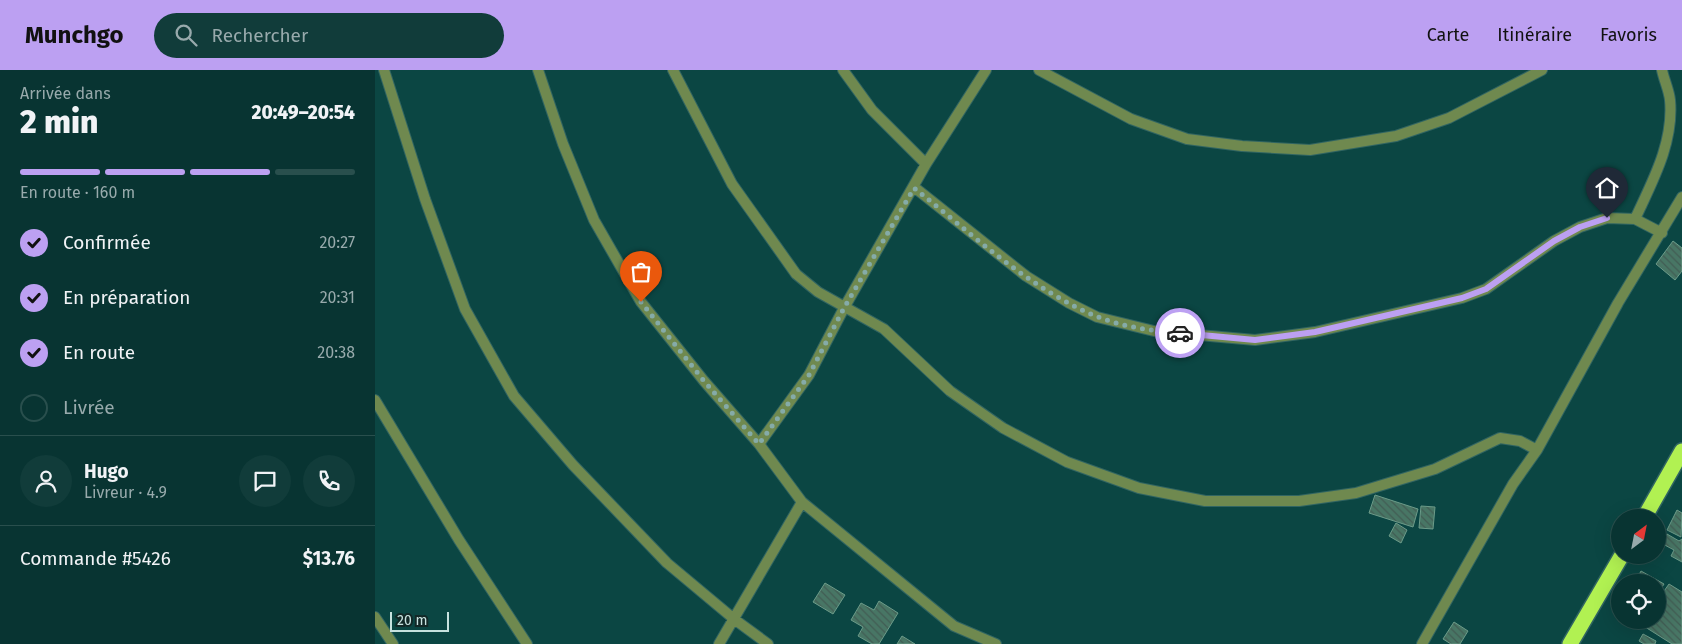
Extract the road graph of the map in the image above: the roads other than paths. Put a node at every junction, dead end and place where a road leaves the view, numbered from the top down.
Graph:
1 (384, 70) edge
2 (538, 70) edge
3 (673, 70) edge
4 (843, 70) edge
5 (986, 70) edge
6 (1039, 70) edge
7 (1541, 70) edge
8 (1662, 70) edge
9 (926, 164) junction
10 (914, 188) junction
11 (1682, 198) edge
12 (1635, 219) junction
13 (1662, 233) junction
14 (844, 308) junction
15 (375, 400) edge
16 (759, 444) junction
17 (1537, 450) junction
18 (1682, 452) edge
19 (802, 502) junction
20 (1649, 509) edge
21 (1617, 564) edge
22 (375, 617) edge
23 (734, 619) junction
24 (393, 644) edge
25 (527, 644) edge
26 (719, 644) edge
27 (768, 644) edge
28 (996, 644) edge
29 (1422, 644) edge
30 (1570, 644) edge

1 - 23 street
2 - 16 street
3 - 14 street
4 - 9 street
5 - 9 street
6 - 7 street
8 - 12 street
9 - 10 street
10 - 12 street
10 - 14 street
11 - 13 street
12 - 13 street
13 - 17 street
14 - 16 street
14 - 17 street
15 - 25 street
16 - 19 street
17 - 29 street
18 - 20 highway
19 - 23 street
19 - 28 street
21 - 30 highway
22 - 24 street
23 - 26 street
23 - 27 street

